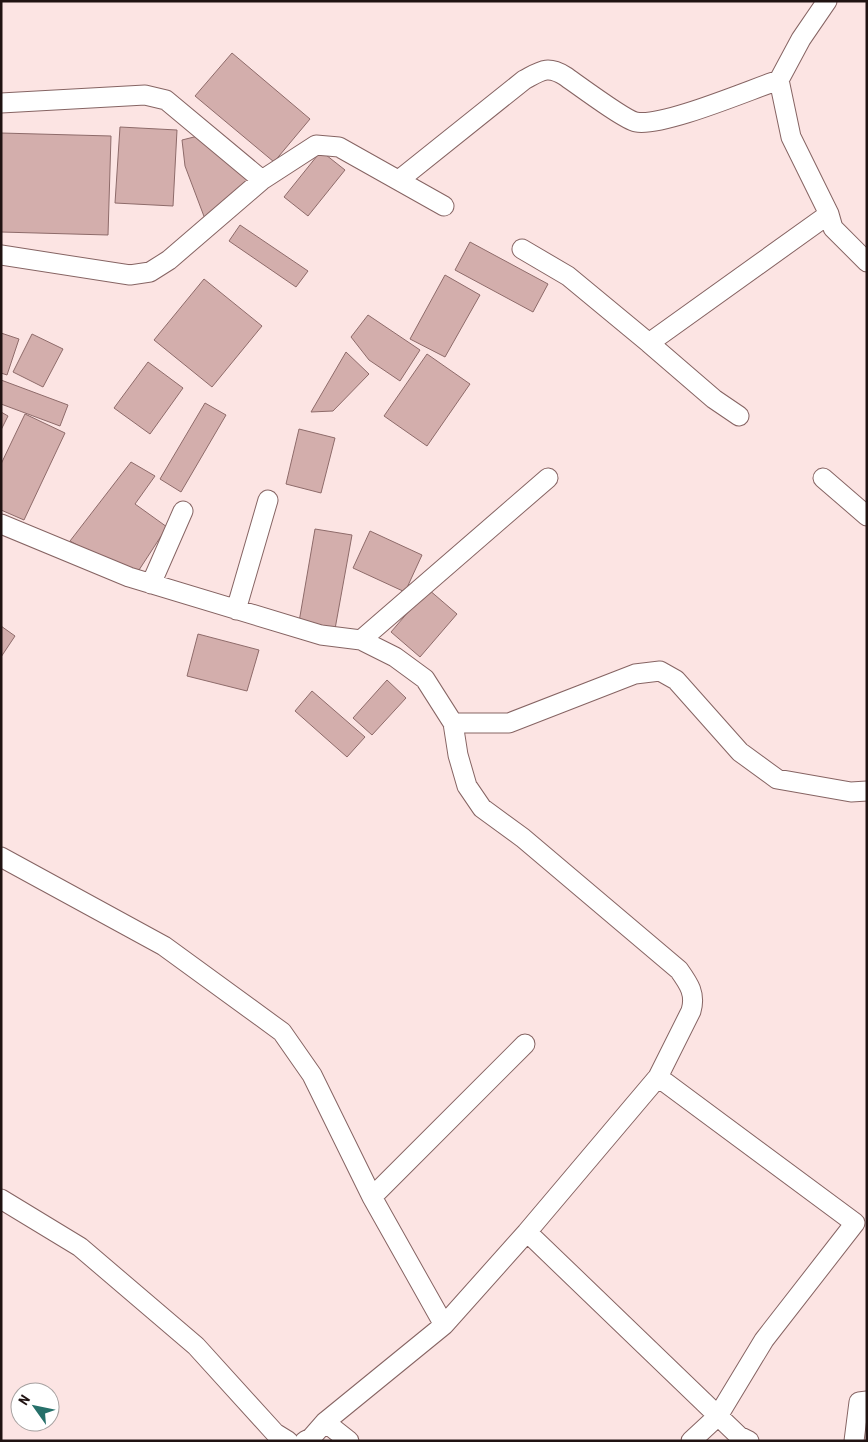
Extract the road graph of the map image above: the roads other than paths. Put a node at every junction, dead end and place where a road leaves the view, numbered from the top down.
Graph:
1 (828, 1) edge
2 (779, 80) junction
3 (1, 103) edge
4 (262, 180) junction
5 (400, 180) junction
6 (444, 206) dead end
7 (829, 214) junction
8 (522, 250) dead end
9 (1, 255) edge
10 (867, 262) edge
11 (649, 343) junction
12 (739, 416) dead end
13 (548, 478) dead end
14 (824, 478) dead end
15 (268, 500) dead end
16 (183, 511) dead end
17 (867, 516) edge
18 (1, 524) edge
19 (151, 584) junction
20 (236, 610) junction
21 (361, 640) junction
22 (453, 723) junction
23 (867, 791) edge
24 (1, 857) edge
25 (525, 1044) dead end
26 (658, 1077) junction
27 (372, 1197) junction
28 (1, 1199) edge
29 (861, 1227) edge
30 (527, 1232) junction
31 (444, 1325) junction
32 (867, 1401) edge
33 (718, 1416) junction
34 (325, 1422) junction
35 (288, 1441) edge
36 (305, 1441) edge
37 (349, 1441) edge
38 (691, 1441) edge
39 (749, 1441) edge
40 (854, 1441) edge

1 - 2 street
2 - 5 street
2 - 7 street
3 - 4 street
4 - 5 street
4 - 9 street
5 - 6 street
7 - 10 street
7 - 11 street
8 - 11 street
11 - 12 street
13 - 21 street
14 - 17 street
15 - 20 street
16 - 19 street
18 - 19 street
19 - 20 street
20 - 21 street
21 - 22 street
22 - 23 street
22 - 26 street
24 - 27 street
25 - 27 street
26 - 29 street
26 - 30 street
27 - 31 street
28 - 35 street
29 - 33 street
30 - 31 street
30 - 33 street
31 - 34 street
32 - 40 street
33 - 38 street
33 - 39 street
34 - 36 street
34 - 37 street

